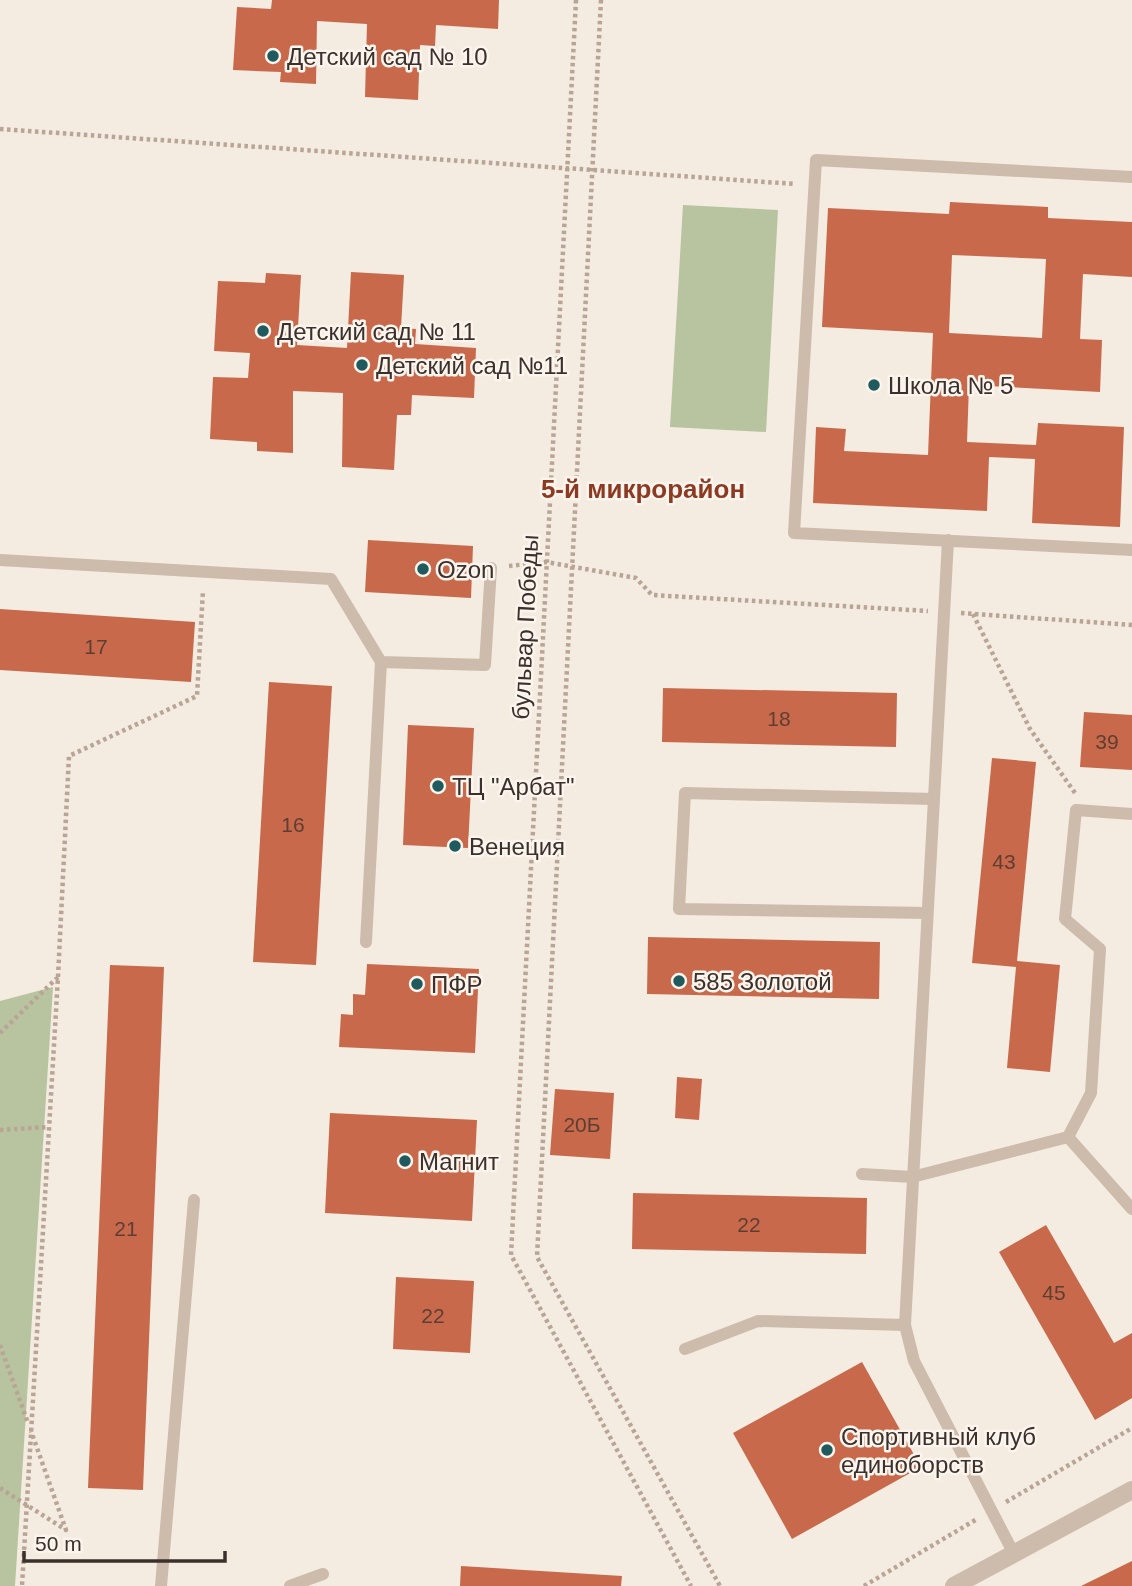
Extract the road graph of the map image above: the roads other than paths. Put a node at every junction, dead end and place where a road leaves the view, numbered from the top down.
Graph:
1 (1132, 177) edge
2 (948, 540) junction
3 (1132, 550) edge
4 (0, 560) edge
5 (491, 568) road end
6 (381, 662) junction
7 (934, 799) junction
8 (1132, 814) edge
9 (927, 913) junction
10 (366, 942) dead end
11 (1068, 1136) junction
12 (862, 1174) dead end
13 (912, 1177) junction
14 (194, 1200) dead end
15 (1132, 1209) edge
16 (905, 1325) junction
17 (685, 1349) dead end
18 (1132, 1490) edge
19 (1014, 1554) junction
20 (323, 1574) dead end
21 (161, 1586) edge
22 (290, 1586) edge
23 (954, 1586) edge

1 - 2 lane
2 - 3 lane
2 - 7 lane
4 - 6 lane
5 - 6 lane
6 - 10 lane
7 - 9 lane
7 - 9 lane
8 - 11 lane
9 - 13 lane
11 - 13 lane
11 - 15 lane
12 - 13 lane
13 - 16 lane
14 - 21 lane
16 - 17 lane
16 - 19 lane
18 - 19 street
19 - 23 street
20 - 22 lane

